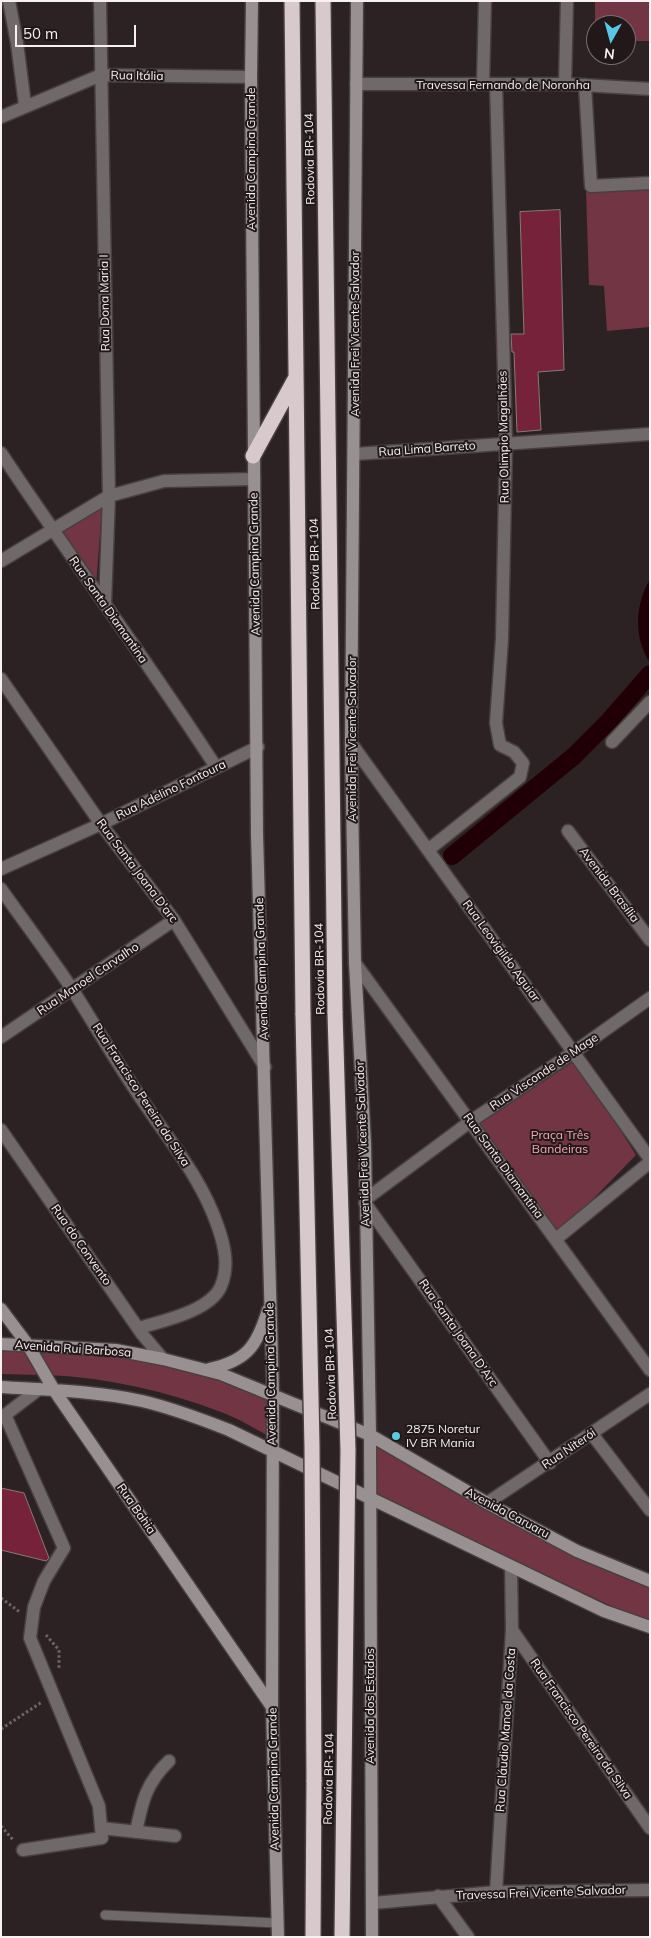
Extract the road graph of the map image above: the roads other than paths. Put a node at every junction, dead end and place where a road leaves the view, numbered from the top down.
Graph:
1 (9, 1) edge
2 (100, 1) edge
3 (252, 1) edge
4 (292, 1) edge
5 (323, 1) edge
6 (357, 1) edge
7 (485, 1) edge
8 (567, 1) edge
9 (101, 75) junction
10 (251, 77) junction
11 (356, 84) junction
12 (490, 84) junction
13 (565, 84) junction
14 (585, 85) junction
15 (650, 89) edge
16 (25, 105) junction
17 (1, 117) edge
18 (650, 183) edge
19 (296, 377) junction
20 (650, 434) edge
21 (506, 444) junction
22 (1, 453) edge
23 (355, 454) junction
24 (254, 456) junction
25 (254, 479) junction
26 (109, 496) junction
27 (52, 531) junction
28 (1, 560) edge
29 (105, 604) junction
30 (1, 679) edge
31 (650, 702) edge
32 (612, 742) dead end
33 (351, 743) junction
34 (258, 747) junction
35 (216, 768) junction
36 (101, 824) junction
37 (568, 831) dead end
38 (428, 850) junction
39 (1, 869) edge
40 (1, 889) edge
41 (174, 920) junction
42 (650, 940) edge
43 (355, 963) junction
44 (72, 990) junction
45 (650, 998) edge
46 (1, 1037) edge
47 (574, 1052) junction
48 (265, 1068) junction
49 (471, 1121) junction
50 (1, 1130) edge
51 (650, 1161) edge
52 (365, 1201) junction
53 (556, 1240) junction
54 (271, 1301) junction
55 (1, 1310) edge
56 (139, 1328) junction
57 (1, 1344) edge
58 (28, 1345) junction
59 (163, 1359) junction
60 (205, 1370) junction
61 (650, 1370) edge
62 (1, 1387) edge
63 (39, 1389) junction
64 (54, 1390) junction
65 (273, 1394) junction
66 (650, 1394) edge
67 (592, 1434) junction
68 (370, 1435) junction
69 (272, 1452) junction
70 (550, 1463) junction
71 (370, 1476) joint
72 (370, 1498) junction
73 (487, 1503) junction
74 (650, 1510) edge
75 (511, 1567) junction
76 (650, 1581) edge
77 (650, 1627) edge
78 (512, 1630) junction
79 (272, 1707) junction
80 (169, 1761) dead end
81 (101, 1828) junction
82 (650, 1828) edge
83 (136, 1832) junction
84 (175, 1836) dead end
85 (23, 1850) road end
86 (650, 1890) edge
87 (496, 1892) junction
88 (438, 1896) junction
89 (373, 1903) junction
90 (105, 1915) dead end
91 (278, 1923) junction
92 (278, 1937) edge
93 (313, 1937) edge
94 (342, 1937) edge
95 (372, 1937) edge
96 (468, 1937) edge

1 - 16 street
2 - 9 street, Rua Dona Maria I
3 - 10 main road, Avenida Campina Grande
4 - 19 highway, Rodovia BR-104
5 - 94 highway, Rodovia BR-104, bridge
6 - 11 main road, Avenida Frei Vicente Salvador
7 - 12 street, Rua Olimpio Magalhães
8 - 13 street
9 - 10 street, Rua Itália
9 - 16 street, Rua Itália
9 - 26 street, Rua Dona Maria I
10 - 24 main road, Avenida Campina Grande
11 - 12 street, Travessa Fernando de Noronha
11 - 23 main road, Avenida Frei Vicente Salvador
12 - 13 street, Travessa Fernando de Noronha
12 - 21 street, Rua Olimpio Magalhães
13 - 14 street, Travessa Fernando de Noronha
14 - 15 street, Travessa Fernando de Noronha
14 - 18 street
16 - 17 street, Rua Itália
19 - 24 highway
19 - 93 highway, Rodovia BR-104, bridge
20 - 21 street, Rua Lima Barreto
21 - 23 street, Rua Lima Barreto
21 - 38 street, Rua Olimpio Magalhães
22 - 27 street, Rua Santa Diamantina
23 - 33 main road, Avenida Frei Vicente Salvador
24 - 25 main road, Avenida Campina Grande
25 - 26 street
25 - 34 main road, Avenida Campina Grande
26 - 27 street
26 - 29 street, Rua Dona Maria I
27 - 28 street
27 - 29 street, Rua Santa Diamantina
29 - 35 street, Rua Santa Diamantina
30 - 36 street, Rua Santa Joana D'arc
31 - 32 street
33 - 38 street, Rua Leovigildo Aguiar
33 - 43 main road, Avenida Frei Vicente Salvador
34 - 35 street, Rua Adelino Fontoura
34 - 48 main road, Avenida Campina Grande
35 - 36 street, Rua Adelino Fontoura
36 - 39 street, Rua Adelino Fontoura
36 - 41 street, Rua Santa Joana D'arc
37 - 42 street, Avenida Brasília
38 - 47 street, Rua Leovigildo Aguiar
40 - 44 street, Rua Francisco Pereira da Silva
41 - 44 street, Rua Manoel Carvalho
41 - 48 street, Rua Santa Joana D'arc
43 - 49 street, Rua Santa Diamantina
43 - 52 main road, Avenida Frei Vicente Salvador
44 - 46 street, Rua Manoel Carvalho
44 - 56 street, Rua Francisco Pereira da Silva
45 - 47 street, Rua Visconde de Mage
47 - 49 street, Rua Visconde de Mage
47 - 51 street, Rua Leovigildo Aguiar
48 - 54 main road, Avenida Campina Grande
49 - 52 street, Rua Visconde de Mage
49 - 53 street, Rua Santa Diamantina
50 - 56 street, Rua do Convento
51 - 53 street
52 - 68 main road, Avenida Frei Vicente Salvador
52 - 70 street, Rua Santa Joana D'Arc
53 - 61 street, Rua Santa Diamantina
54 - 60 main road
54 - 65 main road, Avenida Campina Grande
55 - 58 main road, Rua Bahia
56 - 59 street, Rua do Convento
57 - 58 main road, Avenida Rui Barbosa
58 - 59 main road, Avenida Rui Barbosa
58 - 64 main road, Rua Bahia
59 - 60 main road, Avenida Rui Barbosa
60 - 65 main road, Avenida Rui Barbosa
62 - 63 main road
63 - 64 main road
63 - 81 street
64 - 69 main road
64 - 79 main road, Rua Bahia
65 - 68 main road, Avenida Rui Barbosa
65 - 69 main road, Avenida Campina Grande
66 - 67 street, Rua Niterói
67 - 70 street, Rua Niterói
67 - 74 street
68 - 71 main road, Avenida Frei Vicente Salvador
68 - 73 main road, Avenida Caruaru
69 - 72 main road
69 - 79 main road, Avenida Campina Grande
70 - 73 street, Rua Niterói
71 - 72 main road, Avenida dos Estados
72 - 75 main road
72 - 89 main road, Avenida dos Estados
73 - 76 main road, Avenida Caruaru
75 - 77 main road
75 - 78 street, Rua Cláudio Manoel da Costa
78 - 82 street, Rua Francisco Pereira da Silva
78 - 87 street, Rua Cláudio Manoel da Costa
79 - 91 main road, Avenida Campina Grande
80 - 83 street
81 - 83 street
81 - 85 street
83 - 84 street
86 - 87 street, Travessa Frei Vicente Salvador
87 - 88 street, Travessa Frei Vicente Salvador
88 - 89 street, Travessa Frei Vicente Salvador
88 - 96 street
89 - 95 main road, Avenida dos Estados
90 - 91 lane
91 - 92 main road, Avenida Campina Grande

